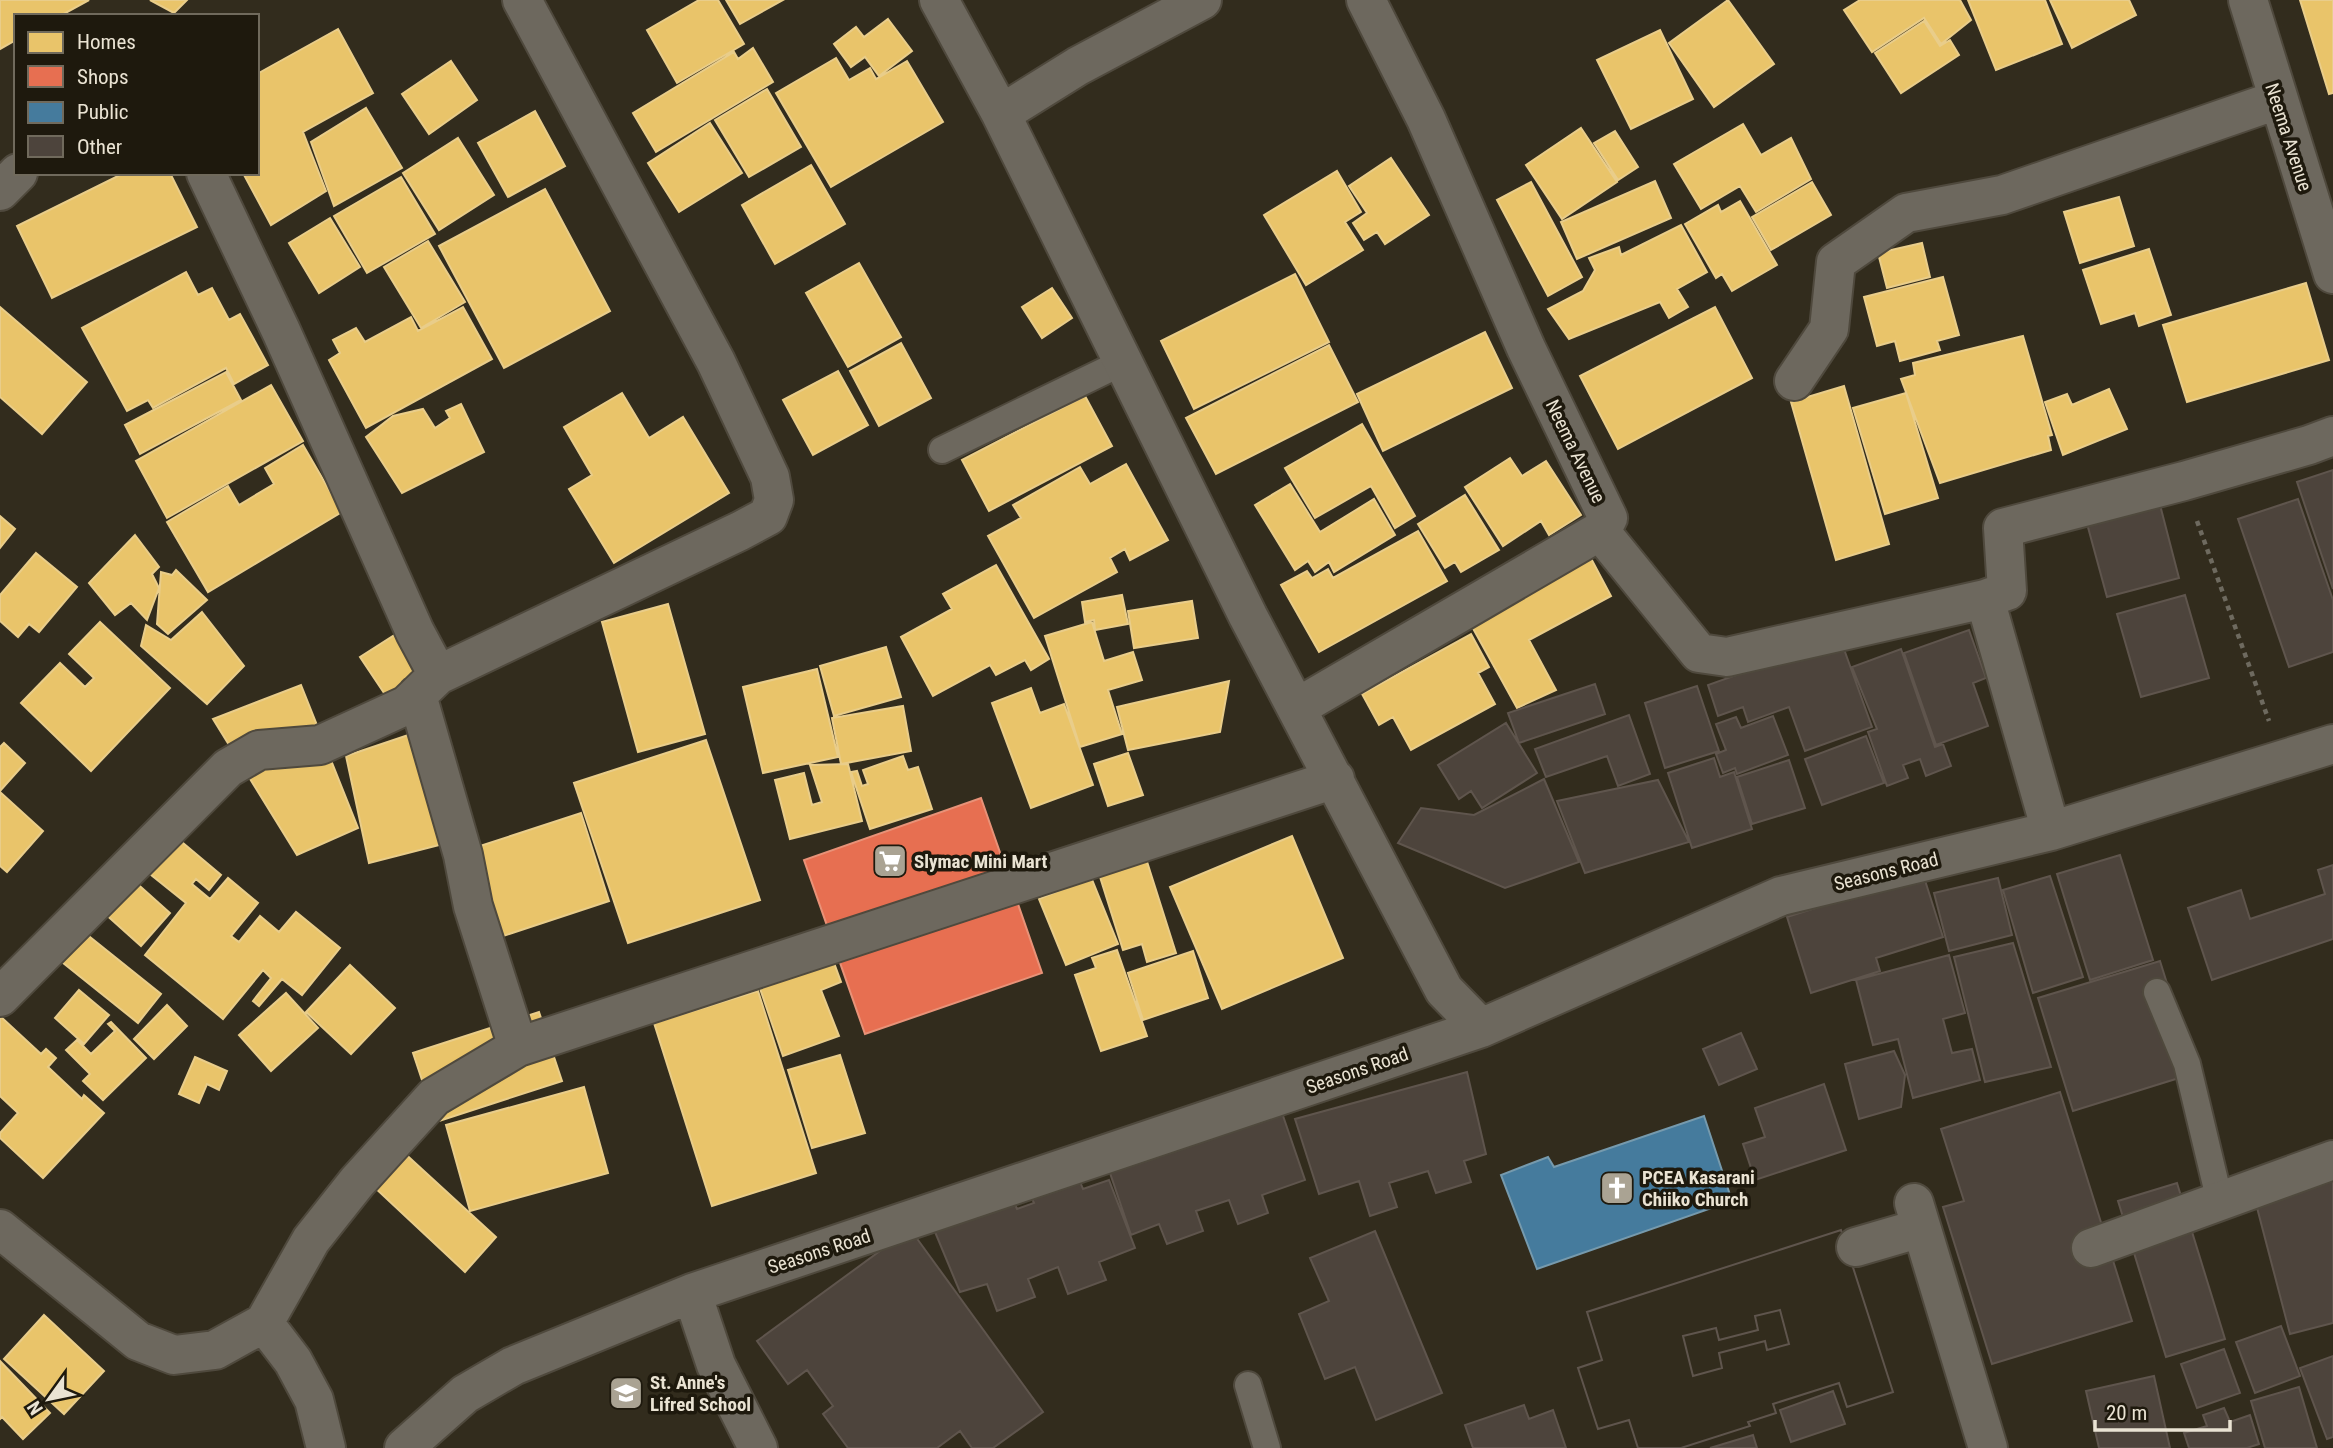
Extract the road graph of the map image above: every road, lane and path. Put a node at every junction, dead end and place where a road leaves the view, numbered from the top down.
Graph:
1 (522, 0) edge
2 (939, 0) edge
3 (1202, 0) edge
4 (1366, 0) edge
5 (2248, 0) edge
6 (2277, 100) junction
7 (1001, 114) junction
8 (16, 175) edge
9 (207, 175) edge
10 (0, 191) edge
11 (2333, 274) edge
12 (1121, 363) junction
13 (1794, 381) dead end
14 (2333, 436) edge
15 (942, 450) dead end
16 (2184, 481) junction
17 (1600, 531) junction
18 (1985, 599) junction
19 (428, 685) junction
20 (1298, 707) junction
21 (2333, 744) edge
22 (2283, 761) junction
23 (1335, 779) junction
24 (2051, 831) junction
25 (2157, 992) dead end
26 (0, 997) edge
27 (1481, 1028) junction
28 (518, 1046) junction
29 (2333, 1160) edge
30 (2220, 1202) junction
31 (0, 1229) edge
32 (1856, 1247) dead end
33 (2091, 1248) dead end
34 (692, 1293) junction
35 (264, 1323) junction
36 (1248, 1385) dead end
37 (326, 1448) edge
38 (404, 1448) edge
39 (758, 1448) edge
40 (1267, 1448) edge
41 (1988, 1448) edge

1 - 19 street
2 - 7 street
3 - 7 street
4 - 17 street, Neema Avenue
5 - 6 street, Neema Avenue
6 - 11 street, Neema Avenue
6 - 13 street
7 - 12 street
8 - 10 street
9 - 19 street
12 - 15 lane
12 - 20 street
14 - 16 street
16 - 18 street
16 - 22 path
17 - 18 street, Neema Avenue
17 - 20 street
18 - 24 street
19 - 26 street
19 - 28 street
20 - 23 street
21 - 22 street, Seasons Road
22 - 24 street, Seasons Road
23 - 27 street
23 - 28 street
24 - 27 street, Seasons Road
25 - 30 lane
27 - 34 street, Seasons Road
28 - 35 street
29 - 30 street
30 - 33 street
31 - 35 street
32 - 41 street
34 - 38 street, Seasons Road
34 - 39 street
35 - 37 street
36 - 40 lane

